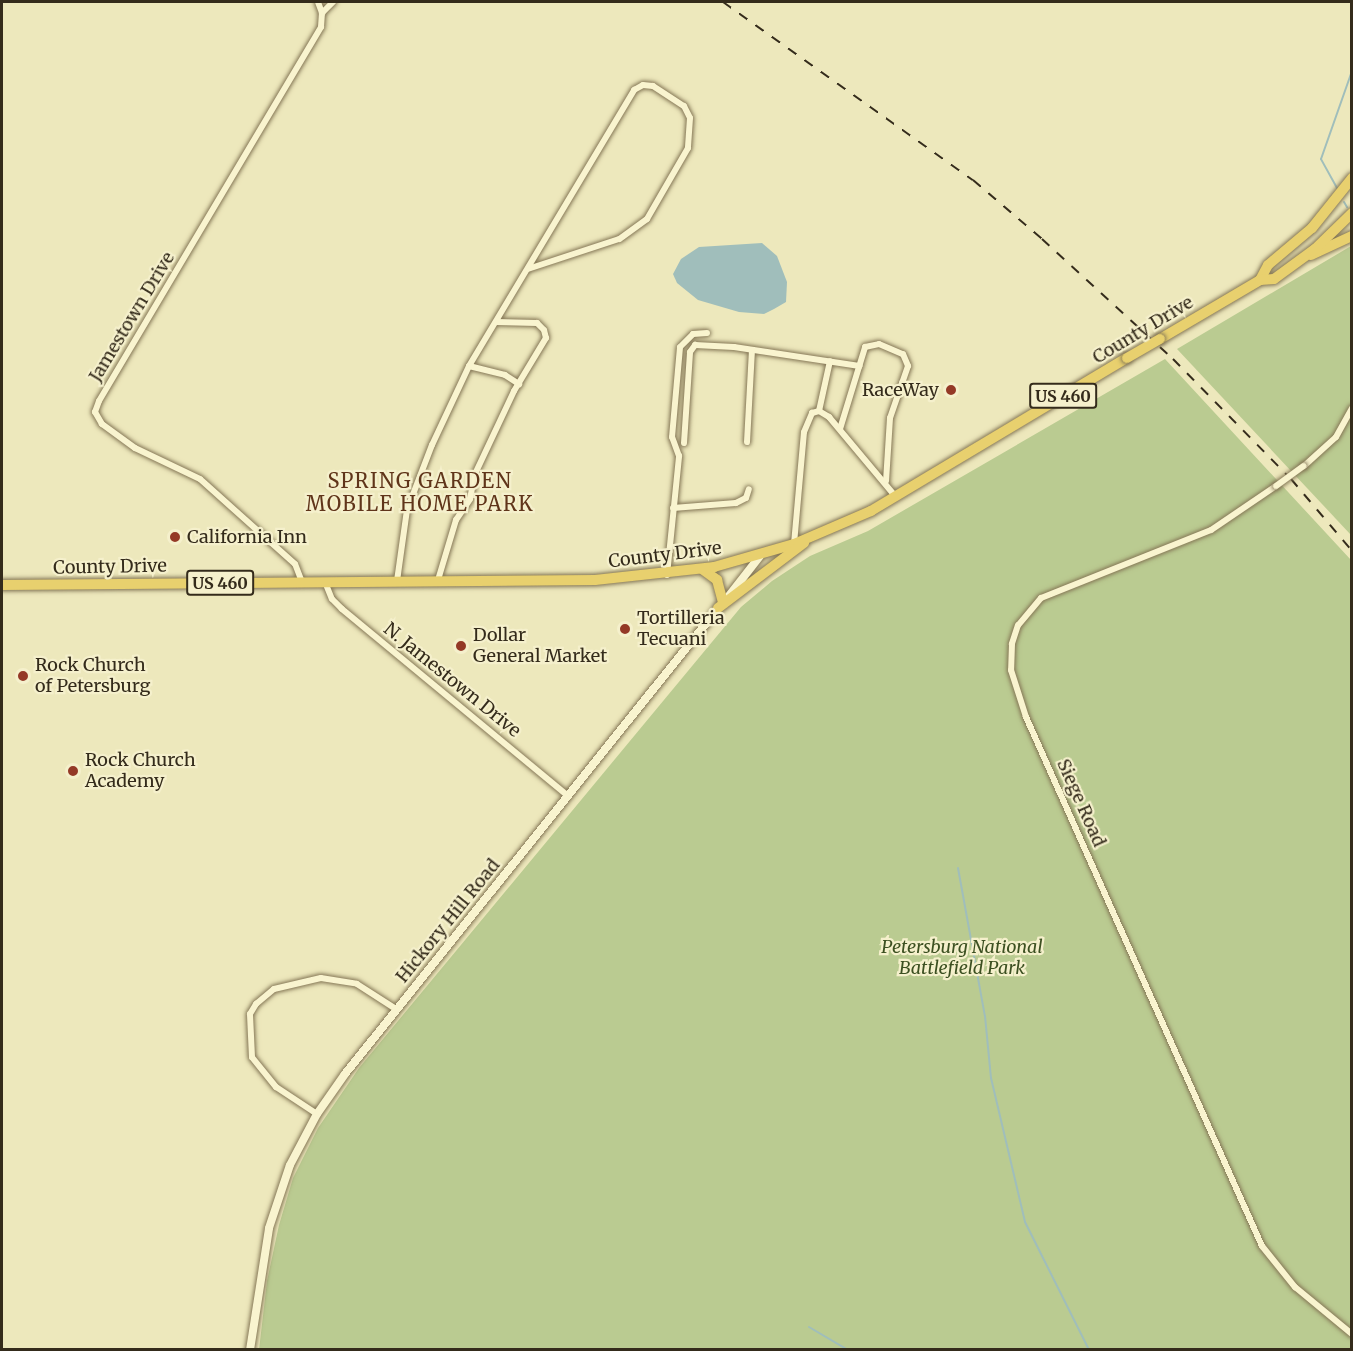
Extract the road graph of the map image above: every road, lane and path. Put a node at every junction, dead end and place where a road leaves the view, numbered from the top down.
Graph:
1 (318, 2) edge
2 (333, 2) edge
3 (322, 13) junction
4 (1352, 178) edge
5 (1352, 213) edge
6 (1352, 236) edge
7 (1302, 259) junction
8 (528, 269) junction
9 (1260, 280) junction
10 (496, 322) junction
11 (706, 333) dead end
12 (752, 350) junction
13 (830, 361) junction
14 (469, 366) junction
15 (860, 366) junction
16 (519, 384) junction
17 (1352, 408) edge
18 (819, 411) junction
19 (840, 429) junction
20 (747, 442) dead end
21 (684, 443) dead end
22 (886, 481) junction
23 (749, 489) dead end
24 (895, 496) junction
25 (673, 508) junction
26 (815, 535) junction
27 (794, 544) junction
28 (760, 556) junction
29 (702, 569) junction
30 (667, 575) junction
31 (438, 580) junction
32 (397, 581) junction
33 (302, 582) junction
34 (326, 582) junction
35 (2, 585) edge
36 (721, 606) junction
37 (568, 796) junction
38 (396, 1009) junction
39 (317, 1114) junction
40 (1352, 1334) edge
41 (250, 1350) edge

1 - 3 street
2 - 3 street, Jamestown Drive
3 - 33 street, Jamestown Drive
4 - 9 highway, County Drive / US 460
5 - 7 highway, County Drive / US 460
6 - 7 highway
7 - 9 highway, County Drive / US 460
8 - 8 street
8 - 10 street
9 - 24 highway, County Drive / US 460, bridge
10 - 14 street
10 - 16 street
11 - 25 street
12 - 13 street
12 - 20 street
12 - 21 street
13 - 15 street
13 - 18 street
14 - 16 street
14 - 32 street
15 - 19 street
15 - 22 street
16 - 31 street
17 - 40 street, Siege Road, bridge
18 - 19 street
18 - 27 street
19 - 22 street
22 - 24 street
23 - 25 street
24 - 26 highway, County Drive / US 460
25 - 30 street
26 - 27 highway, County Drive / US 460
26 - 36 highway
27 - 28 highway, County Drive / US 460
28 - 29 highway, County Drive / US 460
28 - 36 street, Hickory Hill Road
29 - 30 highway, County Drive / US 460
29 - 36 highway
30 - 31 highway, County Drive / US 460
31 - 32 highway, County Drive / US 460
32 - 34 highway, County Drive / US 460
33 - 34 highway, County Drive / US 460
33 - 35 highway, County Drive / US 460
34 - 37 street, N. Jamestown Drive
36 - 37 street, Hickory Hill Road
37 - 38 street, Hickory Hill Road
38 - 39 street, Hickory Hill Road
38 - 39 street
39 - 41 street, Hickory Hill Road

